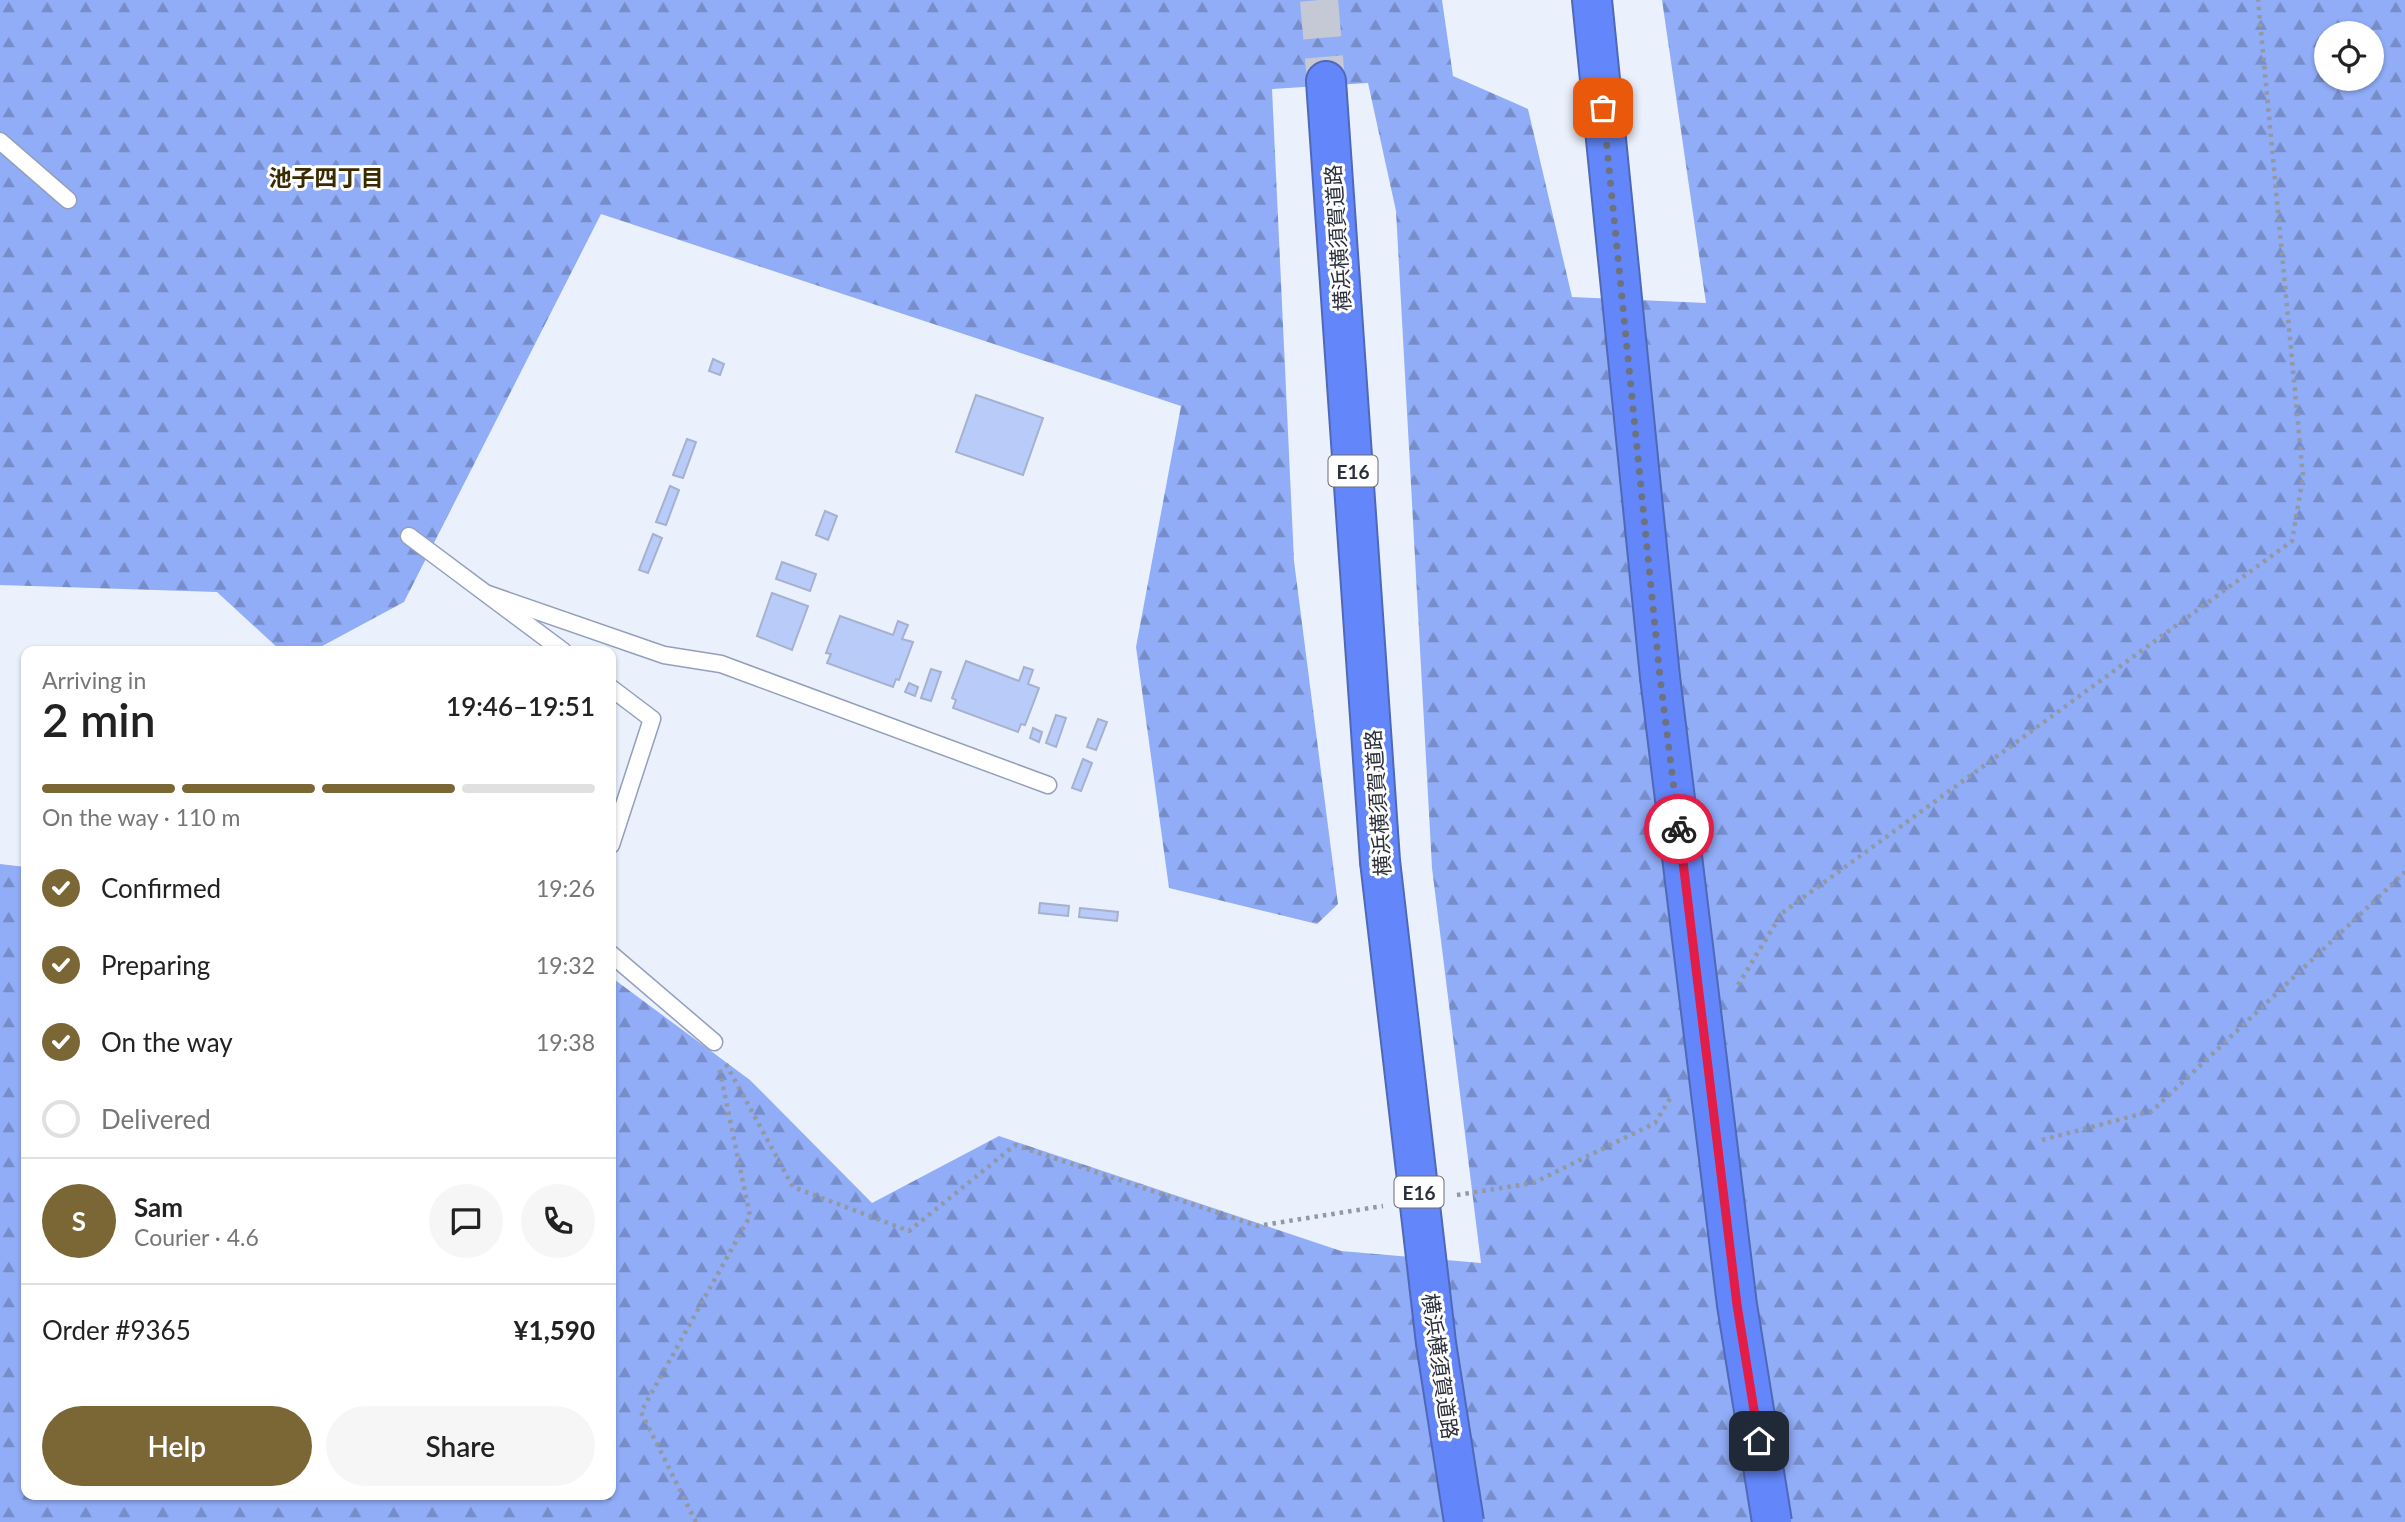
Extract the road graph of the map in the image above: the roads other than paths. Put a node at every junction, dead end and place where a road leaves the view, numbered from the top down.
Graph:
1 (1592, 0) edge
2 (1325, 81) tunnel mouth
3 (0, 141) edge
4 (68, 200) dead end
5 (409, 536) dead end
6 (488, 594) junction
7 (556, 646) edge
8 (616, 692) edge
9 (1048, 785) dead end
10 (616, 830) edge
11 (616, 958) edge
12 (714, 1042) road end
13 (1464, 1522) edge
14 (1772, 1522) edge

1 - 14 highway, bridge
2 - 13 highway, 横浜横須賀道路 / E16, bridge
3 - 4 lane
5 - 6 lane
6 - 7 lane
6 - 9 lane
8 - 10 lane
11 - 12 lane

